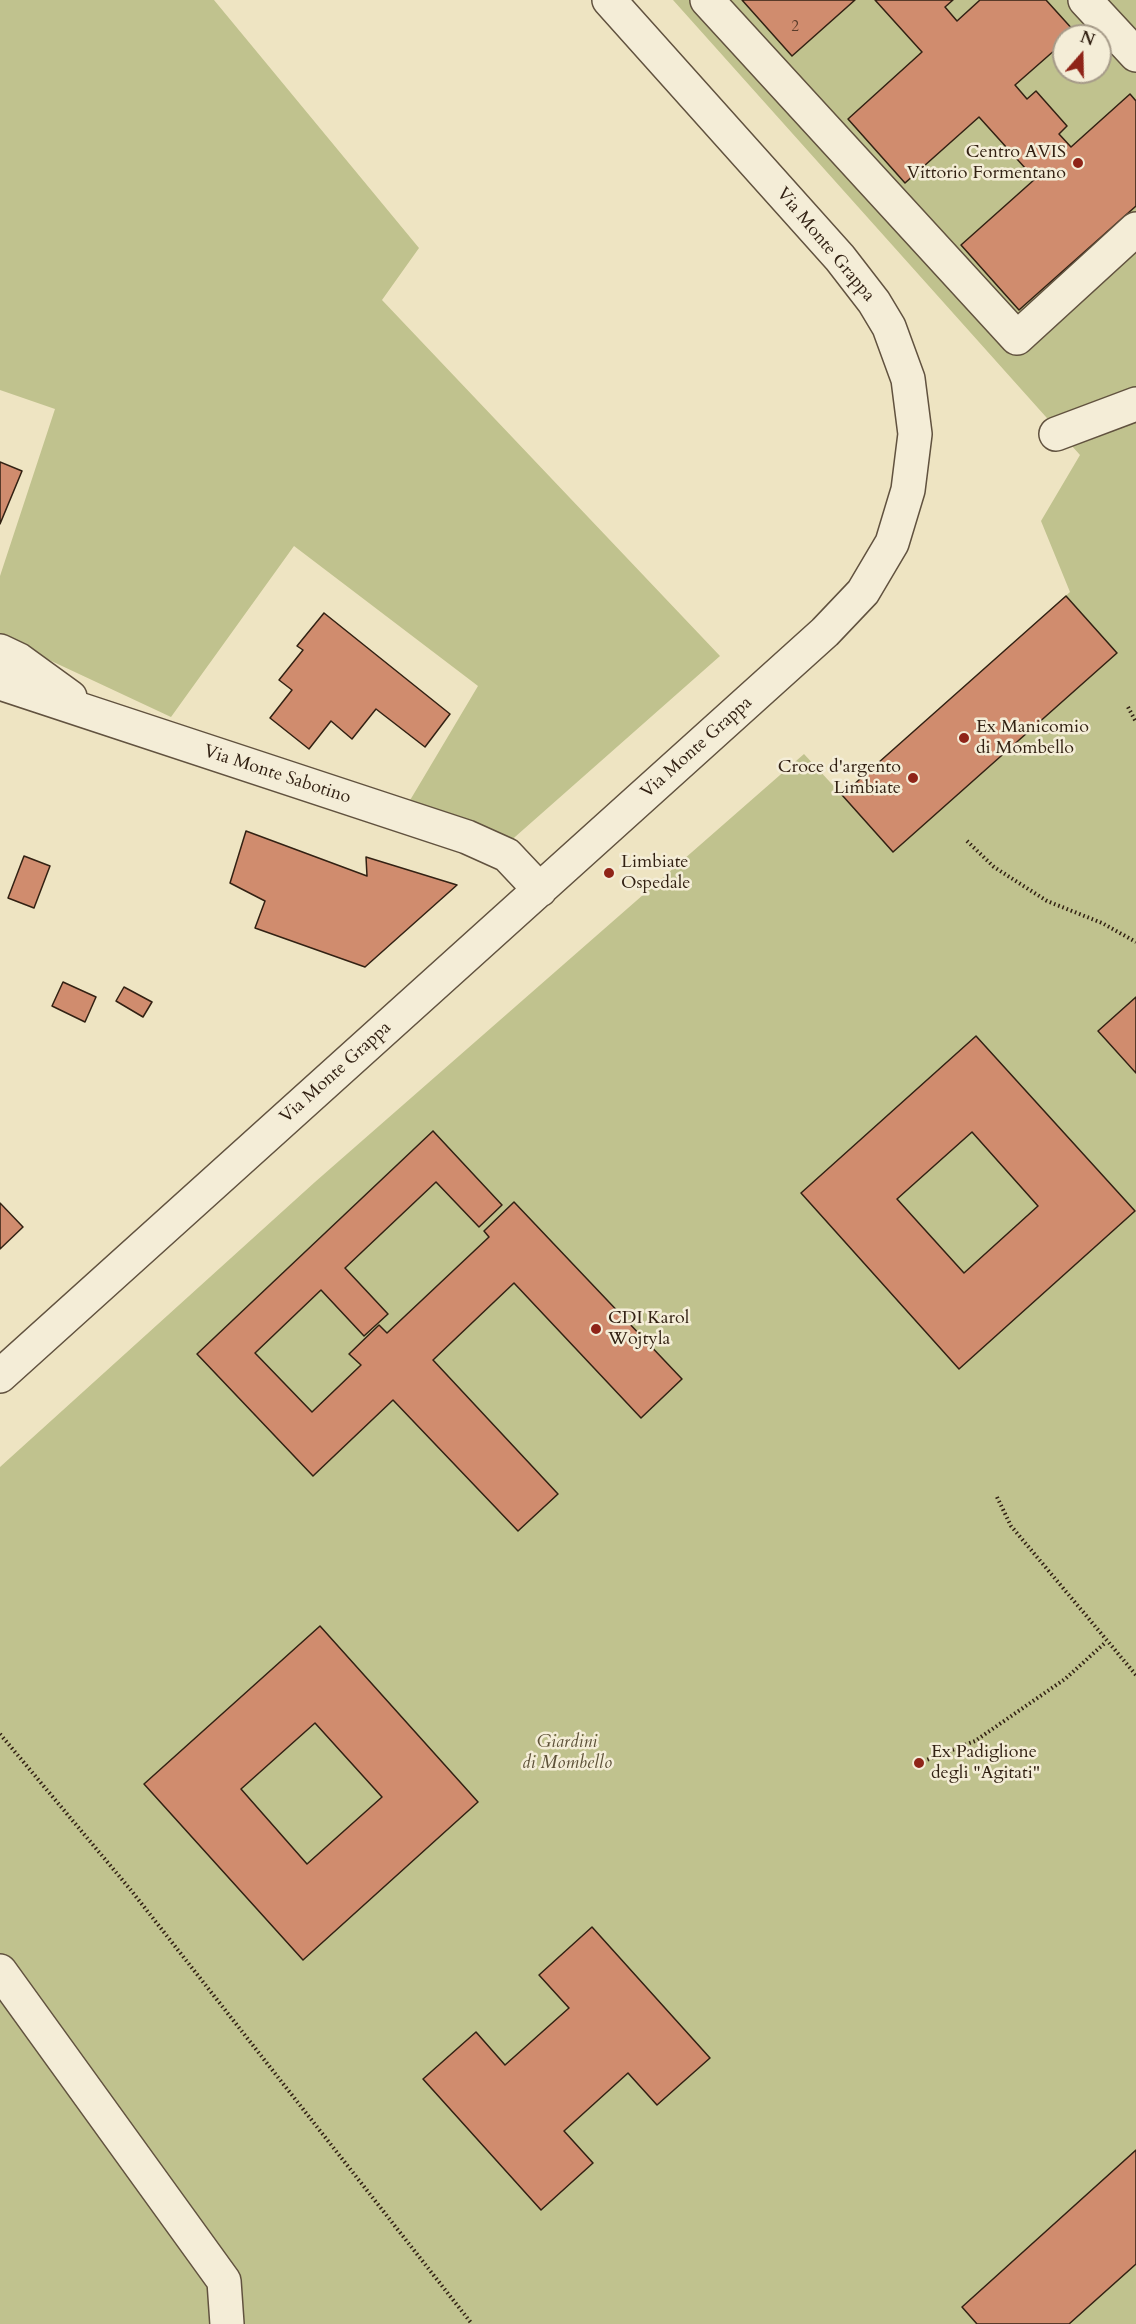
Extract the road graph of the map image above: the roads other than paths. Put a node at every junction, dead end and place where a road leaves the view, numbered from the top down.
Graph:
1 (609, 0) edge
2 (707, 0) edge
3 (1085, 0) edge
4 (1136, 55) edge
5 (1136, 229) edge
6 (1136, 404) edge
7 (1056, 434) dead end
8 (0, 651) edge
9 (0, 683) edge
10 (92, 715) junction
11 (540, 890) junction
12 (0, 1376) edge
13 (0, 1971) edge
14 (226, 2324) edge

1 - 11 street, Via Monte Grappa
2 - 5 street
3 - 4 street
6 - 7 street
8 - 10 street
9 - 10 street, Via Monte Sabotino
10 - 11 street, Via Monte Sabotino
11 - 12 street, Via Monte Grappa
13 - 14 street

